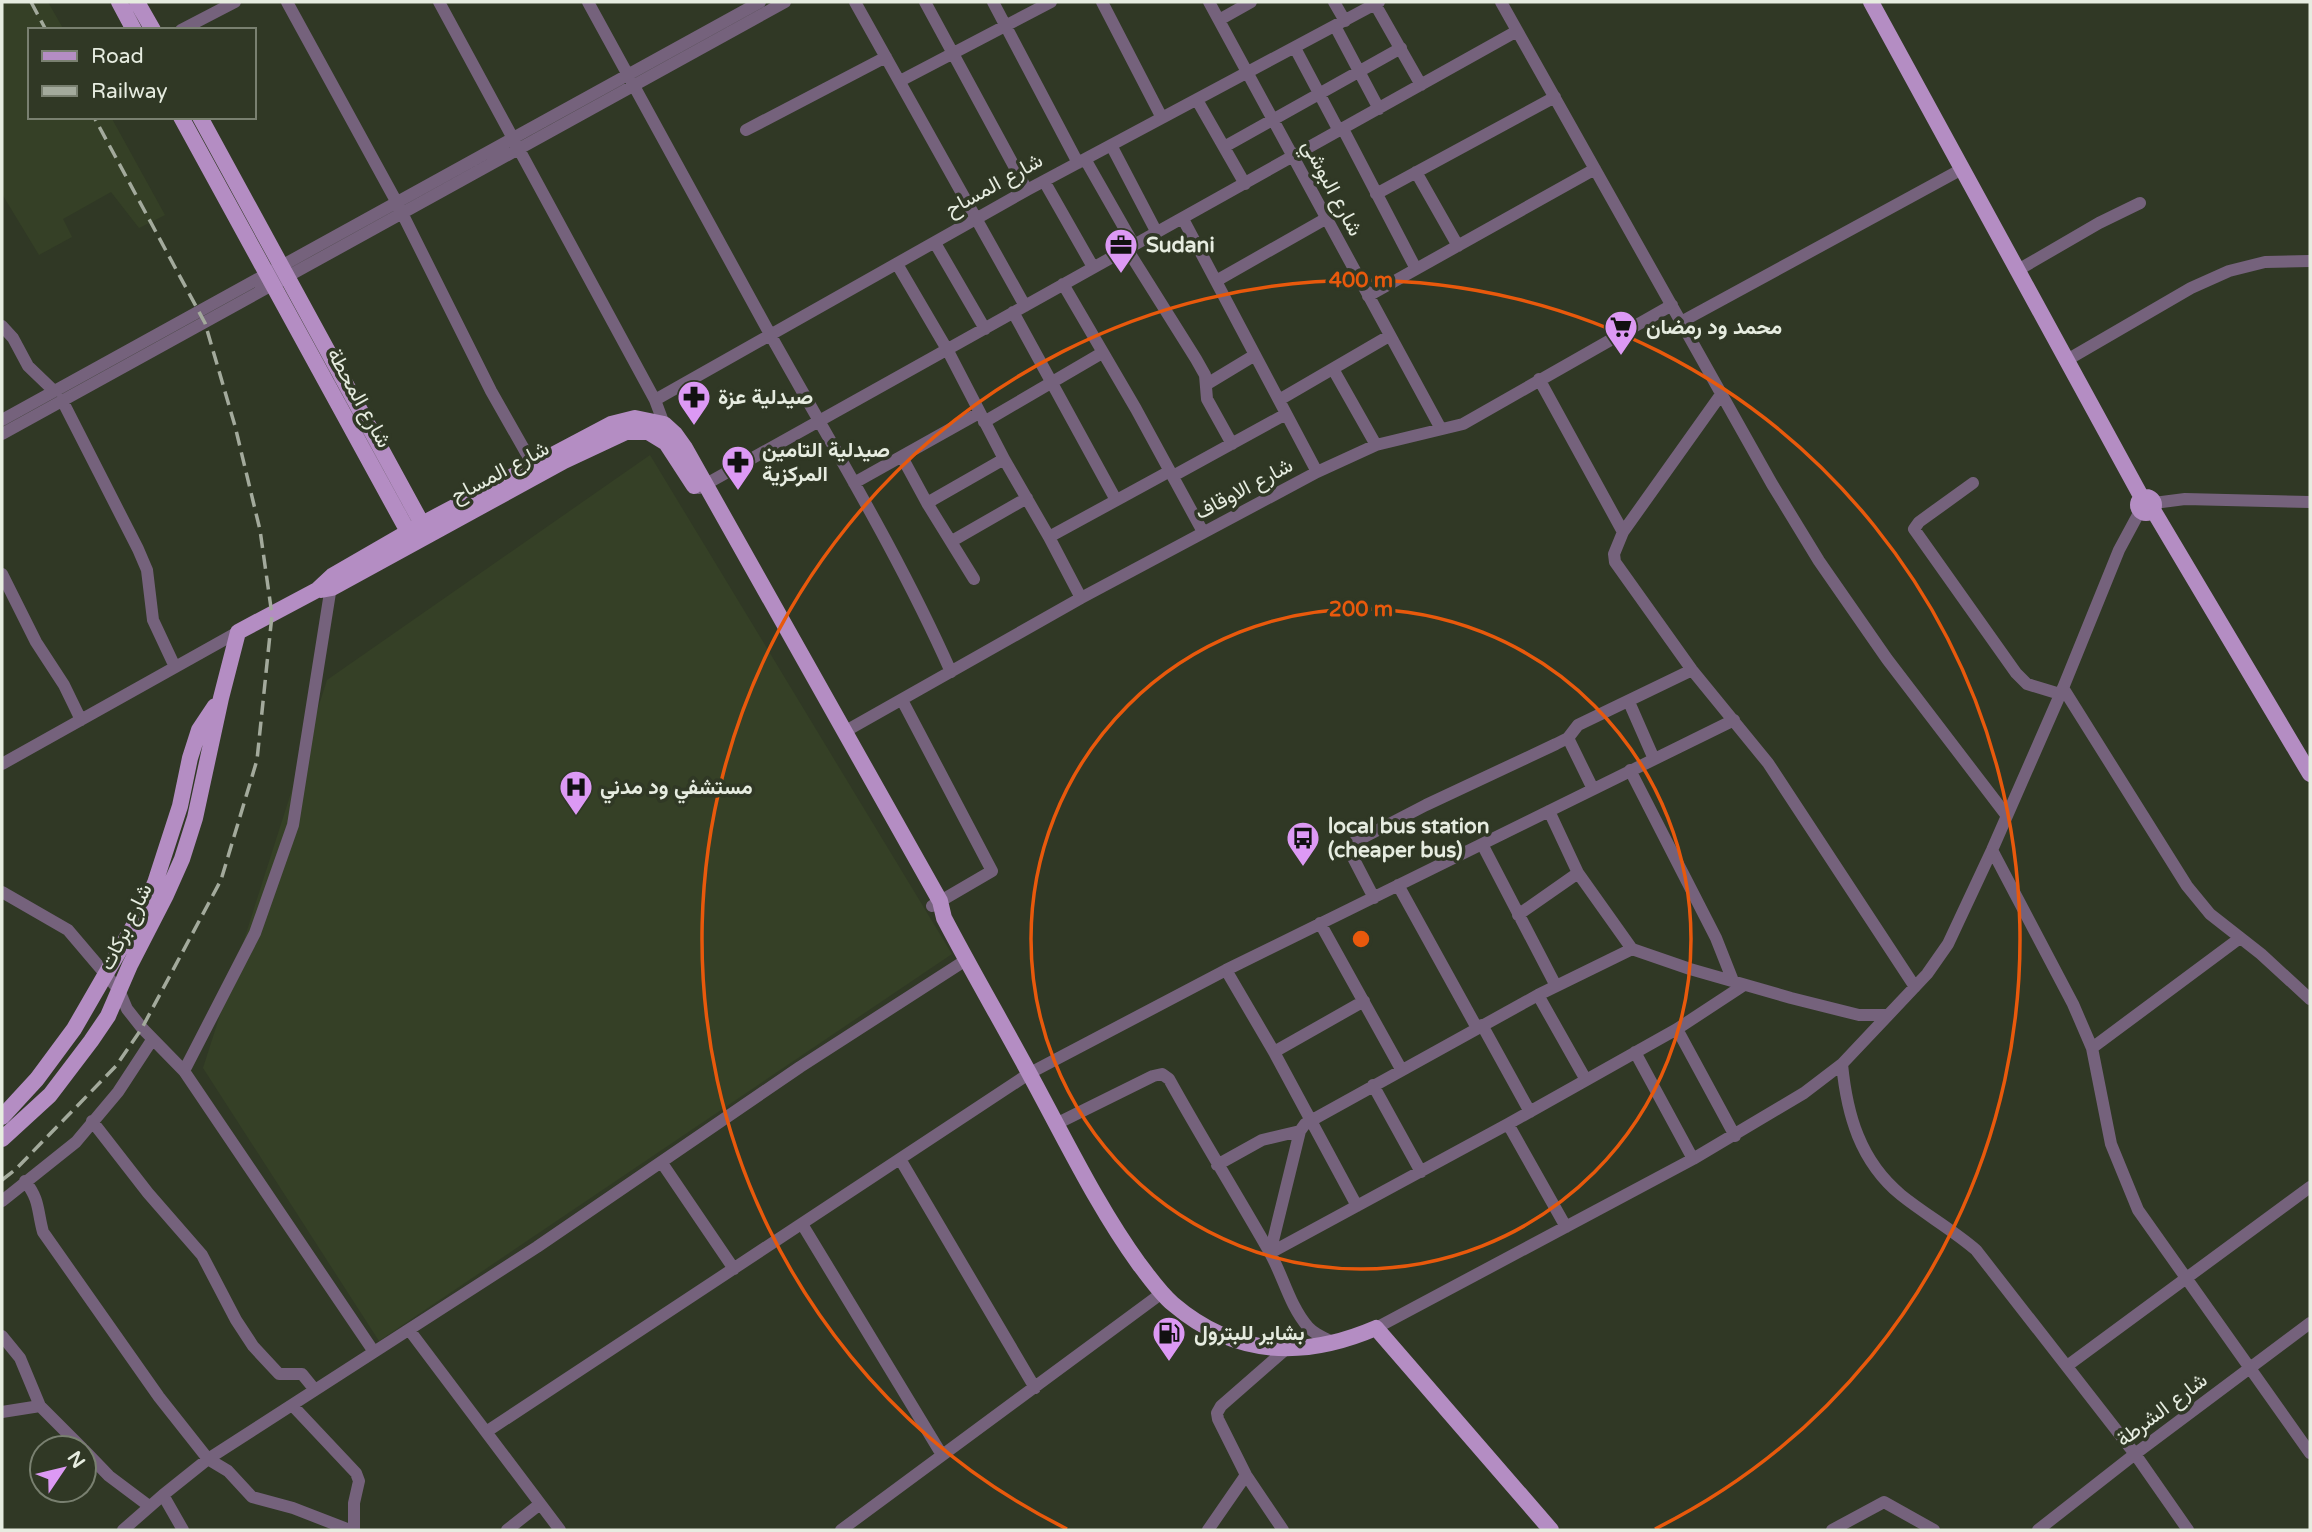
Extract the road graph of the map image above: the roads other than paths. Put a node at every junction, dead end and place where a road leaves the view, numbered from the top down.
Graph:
1 (119, 2) edge
2 (137, 2) edge
3 (235, 2) edge
4 (287, 2) edge
5 (439, 2) edge
6 (588, 2) edge
7 (760, 2) edge
8 (785, 2) edge
9 (855, 2) edge
10 (925, 2) edge
11 (993, 2) edge
12 (1052, 2) edge
13 (1102, 2) edge
14 (1209, 2) edge
15 (1251, 2) edge
16 (1334, 2) edge
17 (1501, 2) edge
18 (1871, 2) edge
19 (1377, 3) edge
20 (1219, 20) junction
21 (736, 22) junction
22 (1340, 24) junction
23 (1006, 26) junction
24 (133, 28) edge
25 (152, 28) edge
26 (185, 28) edge
27 (1517, 31) junction
28 (1295, 48) junction
29 (1401, 48) junction
30 (953, 53) junction
31 (886, 57) junction
32 (1359, 71) junction
33 (1248, 73) junction
34 (631, 80) junction
35 (900, 81) junction
36 (1421, 85) junction
37 (1319, 94) junction
38 (1555, 97) junction
39 (1197, 100) junction
40 (1379, 109) junction
41 (1162, 118) junction
42 (182, 119) edge
43 (201, 119) edge
44 (1273, 120) junction
45 (746, 130) dead end
46 (1341, 130) junction
47 (515, 144) junction
48 (1111, 145) junction
49 (1224, 147) junction
50 (1294, 156) junction
51 (1082, 161) junction
52 (1595, 169) junction
53 (1962, 169) junction
54 (1416, 172) junction
55 (1044, 181) junction
56 (1244, 184) junction
57 (1027, 190) junction
58 (1376, 194) junction
59 (396, 201) junction
60 (2140, 203) dead end
61 (403, 214) junction
62 (1327, 218) junction
63 (977, 219) junction
64 (1183, 219) junction
65 (1157, 233) junction
66 (935, 243) junction
67 (1458, 246) junction
68 (1131, 247) junction
69 (2310, 261) edge
70 (897, 264) junction
71 (1093, 267) junction
72 (1416, 269) junction
73 (2018, 270) junction
74 (276, 275) junction
75 (1216, 281) junction
76 (1063, 284) junction
77 (1368, 296) junction
78 (1672, 305) junction
79 (1019, 309) junction
80 (1681, 322) junction
81 (2, 326) edge
82 (985, 329) junction
83 (770, 335) junction
84 (1389, 336) junction
85 (948, 351) junction
86 (1102, 353) junction
87 (1255, 355) junction
88 (2067, 360) junction
89 (1333, 369) junction
90 (1539, 379) junction
91 (1051, 384) junction
92 (1207, 384) junction
93 (1722, 393) junction
94 (58, 396) junction
95 (655, 400) junction
96 (1279, 400) junction
97 (1286, 414) junction
98 (981, 418) junction
99 (2, 420) edge
100 (820, 422) junction
101 (1441, 429) junction
102 (661, 430) junction
103 (2, 433) edge
104 (1232, 443) junction
105 (1376, 445) junction
106 (902, 457) junction
107 (1004, 459) junction
108 (533, 465) junction
109 (1317, 472) junction
110 (1171, 474) junction
111 (854, 483) junction
112 (1973, 483) dead end
113 (701, 487) junction
114 (1027, 498) junction
115 (1116, 500) junction
116 (2310, 502) edge
117 (927, 503) junction
118 (2147, 505) junction
119 (1203, 531) junction
120 (1623, 532) junction
121 (418, 533) junction
122 (1049, 537) junction
123 (951, 541) junction
124 (2, 575) edge
125 (974, 579) dead end
126 (327, 585) junction
127 (1081, 598) junction
128 (238, 632) junction
129 (175, 667) junction
130 (802, 668) junction
131 (1692, 670) junction
132 (951, 672) junction
133 (2062, 691) junction
134 (220, 698) junction
135 (902, 700) junction
136 (1629, 702) junction
137 (81, 720) junction
138 (1734, 720) junction
139 (844, 732) junction
140 (1568, 738) junction
141 (1654, 759) junction
142 (2, 764) edge
143 (1630, 770) junction
144 (2310, 774) edge
145 (1593, 789) junction
146 (1549, 811) junction
147 (2007, 816) junction
148 (1482, 844) junction
149 (1992, 850) junction
150 (1578, 873) junction
151 (1398, 885) junction
152 (2, 893) edge
153 (1374, 898) junction
154 (939, 908) junction
155 (1518, 915) junction
156 (1320, 923) junction
157 (2239, 937) junction
158 (1632, 949) junction
159 (966, 961) junction
160 (1226, 970) junction
161 (105, 974) junction
162 (1739, 983) junction
163 (1556, 986) junction
164 (1914, 987) junction
165 (119, 990) junction
166 (1538, 995) junction
167 (2310, 999) edge
168 (1364, 1000) junction
169 (1886, 1015) junction
170 (1480, 1027) junction
171 (1677, 1029) junction
172 (152, 1040) junction
173 (2092, 1048) junction
174 (1274, 1052) junction
175 (1635, 1052) junction
176 (1842, 1064) junction
177 (1401, 1069) junction
178 (184, 1071) junction
179 (1030, 1073) junction
180 (1586, 1080) junction
181 (1373, 1085) junction
182 (1530, 1112) junction
183 (2, 1117) edge
184 (1310, 1120) junction
185 (92, 1122) junction
186 (1056, 1124) junction
187 (1508, 1125) junction
188 (1300, 1131) junction
189 (1735, 1136) junction
190 (2, 1139) edge
191 (901, 1159) junction
192 (1693, 1159) junction
193 (662, 1163) junction
194 (1217, 1165) junction
195 (1421, 1172) junction
196 (25, 1181) junction
197 (2310, 1186) edge
198 (2, 1201) edge
199 (1357, 1206) junction
200 (802, 1224) junction
201 (1566, 1227) junction
202 (1270, 1253) junction
203 (734, 1269) junction
204 (2186, 1279) junction
205 (1162, 1293) junction
206 (2310, 1323) edge
207 (1376, 1328) junction
208 (410, 1331) junction
209 (2, 1336) edge
210 (1335, 1343) junction
211 (1285, 1350) junction
212 (374, 1352) junction
213 (2067, 1366) junction
214 (2249, 1368) junction
215 (1035, 1388) junction
216 (315, 1390) junction
217 (292, 1405) junction
218 (40, 1406) junction
219 (2, 1412) edge
220 (486, 1432) junction
221 (68, 1434) edge
222 (2310, 1452) edge
223 (2135, 1454) junction
224 (942, 1455) junction
225 (208, 1459) junction
226 (98, 1465) edge
227 (1246, 1475) junction
228 (163, 1495) junction
229 (541, 1504) junction
230 (149, 1506) junction
231 (326, 1526) edge
232 (1849, 1526) edge
233 (1548, 1529) edge
234 (123, 1530) edge
235 (183, 1530) edge
236 (352, 1530) edge
237 (507, 1530) edge
238 (560, 1530) edge
239 (841, 1530) edge
240 (1208, 1530) edge
241 (1283, 1530) edge
242 (1832, 1530) edge
243 (1934, 1530) edge
244 (2038, 1530) edge
245 (2188, 1530) edge

1 - 24 main road
2 - 25 main road
3 - 26 street
4 - 59 street
5 - 47 street
6 - 34 street
7 - 21 street
8 - 21 street
9 - 31 street
10 - 30 street
11 - 23 street
12 - 23 street
13 - 41 street
14 - 20 street, شارع البوشي
15 - 20 street
16 - 22 street
17 - 27 street
18 - 53 main road
19 - 22 street, شارع المساح
19 - 29 street
20 - 33 street, شارع البوشي
21 - 34 street
22 - 28 street, شارع المساح
22 - 32 street
23 - 30 street
23 - 51 street
27 - 36 street
27 - 38 street
28 - 33 street, شارع المساح
28 - 37 street
29 - 32 street
29 - 36 street
30 - 35 street
30 - 57 street
31 - 35 street
31 - 45 street
32 - 37 street
32 - 40 street
33 - 39 street, شارع المساح
33 - 44 street, شارع البوشي
34 - 47 street
34 - 83 street
35 - 63 street
36 - 40 street
37 - 44 street
37 - 46 street
38 - 52 street
38 - 54 street
39 - 41 street, شارع المساح
39 - 49 street
40 - 46 street
41 - 48 street, شارع المساح
42 - 74 main road
43 - 74 main road
44 - 49 street
44 - 50 street, شارع البوشي
46 - 50 street
46 - 58 street
47 - 59 street
47 - 61 street
47 - 95 street
48 - 51 street, شارع المساح
48 - 65 street
49 - 56 street
50 - 56 street
50 - 62 street, شارع البوشي
51 - 55 street, شارع المساح
51 - 68 street
52 - 67 street
52 - 78 street
53 - 73 main road
53 - 80 street
54 - 58 street
54 - 67 street
55 - 57 street, شارع المساح
55 - 71 street
56 - 64 street
57 - 63 street, شارع المساح
58 - 72 street
59 - 61 street
59 - 74 street
60 - 73 street
61 - 74 street
61 - 108 street
62 - 75 street
62 - 77 street, شارع البوشي
63 - 66 street, شارع المساح
63 - 79 street
64 - 65 street
64 - 75 street
65 - 68 street
66 - 70 street, شارع المساح
66 - 82 street
67 - 72 street
68 - 71 street
68 - 92 street
69 - 88 street
70 - 83 street, شارع المساح
70 - 85 street
71 - 76 street
72 - 77 street
73 - 88 main road
74 - 94 street
74 - 121 main road, شارع المحطة
75 - 87 street
76 - 79 street
76 - 86 street
77 - 84 street, شارع البوشي
78 - 80 street
78 - 90 street, شارع الاوقاف
79 - 82 street
79 - 91 street
80 - 93 street
81 - 94 street
82 - 85 street
83 - 95 street, شارع المساح
83 - 100 street
84 - 89 street
84 - 101 street, شارع البوشي
85 - 98 street
85 - 100 street
86 - 91 street
86 - 110 street
87 - 92 street
87 - 96 street
88 - 118 main road
89 - 96 street
89 - 105 street
90 - 101 street, شارع الاوقاف
90 - 120 street
91 - 98 street
91 - 115 street
92 - 104 street
93 - 120 street
93 - 147 street
94 - 99 street
94 - 103 street
94 - 129 street
95 - 102 street
96 - 97 street
97 - 104 street
97 - 109 street
98 - 106 street
98 - 107 street
100 - 111 street
100 - 113 street
101 - 105 street, شارع الاوقاف
102 - 108 main road, شارع المساح
102 - 113 main road
102 - 121 main road, شارع المساح
104 - 110 street
105 - 109 street, شارع الاوقاف
106 - 111 street
106 - 117 street
107 - 114 street
107 - 117 street
108 - 121 main road, شارع المساح
109 - 119 street, شارع الاوقاف
110 - 115 street
110 - 119 street
111 - 132 street
112 - 133 street
113 - 130 main road
114 - 122 street
114 - 123 street
115 - 122 street
116 - 118 street
117 - 123 street
118 - 133 street
118 - 144 main road
119 - 127 street, شارع الاوقاف
120 - 131 street
121 - 126 main road
122 - 127 street
123 - 125 street
124 - 137 street
126 - 128 main road
126 - 178 street
127 - 132 street, شارع الاوقاف
128 - 129 street
128 - 134 main road, شارع بركات
129 - 137 street
130 - 139 main road
130 - 154 main road
131 - 136 street
131 - 138 street
132 - 135 street, شارع الاوقاف
133 - 147 street
133 - 157 street
134 - 161 main road, شارع بركات
134 - 165 main road, شارع بركات
135 - 139 street, شارع الاوقاف
135 - 154 street
136 - 140 street
136 - 141 street
137 - 142 street
138 - 141 street
138 - 164 street
139 - 154 main road
140 - 145 street
140 - 153 street
141 - 143 street
143 - 145 street
143 - 162 street
145 - 146 street
146 - 148 street
146 - 150 street
147 - 149 street
148 - 151 street
148 - 155 street
149 - 164 street
149 - 173 street
150 - 155 street
150 - 158 street
151 - 153 street
151 - 170 street
152 - 161 street
153 - 156 street
154 - 159 main road
155 - 163 street
156 - 160 street
156 - 168 street
157 - 167 street
157 - 173 street
158 - 162 street
158 - 163 street
159 - 179 main road
159 - 193 street
160 - 174 street
160 - 179 street
161 - 165 street
161 - 183 main road, شارع بركات
162 - 169 street
162 - 171 street
163 - 166 street
164 - 169 street
165 - 172 street
165 - 190 main road, شارع بركات
166 - 170 street
166 - 180 street
168 - 174 street
168 - 177 street
169 - 176 street
170 - 177 street
170 - 182 street
171 - 175 street
171 - 189 street
172 - 178 street
172 - 185 street
173 - 204 street
174 - 184 street
175 - 180 street
175 - 192 street
176 - 189 street
176 - 213 street
177 - 181 street
178 - 212 street
179 - 186 main road
179 - 191 street
180 - 182 street
181 - 184 street
181 - 195 street
182 - 187 street
184 - 188 street
184 - 199 street
185 - 196 street
185 - 216 street
186 - 194 street
186 - 205 main road
187 - 195 street
187 - 201 street
188 - 194 street
188 - 202 street
189 - 192 street
191 - 200 street
191 - 215 street
192 - 201 street
193 - 203 street
193 - 208 street
194 - 202 street
195 - 199 street
196 - 198 street
196 - 225 street
197 - 204 street
199 - 202 street
200 - 203 street
200 - 224 street
201 - 207 street
202 - 210 street
203 - 220 street
204 - 213 street
204 - 214 street
205 - 211 main road
205 - 215 street
206 - 214 street, شارع الشرطة
207 - 210 main road
207 - 233 main road
208 - 212 street
208 - 220 street
209 - 218 street
210 - 211 main road
211 - 227 street
212 - 216 street
213 - 223 street
214 - 222 street
214 - 223 street, شارع الشرطة
215 - 224 street
216 - 217 street
217 - 225 street
217 - 236 street
218 - 219 street
218 - 221 street
220 - 229 street
223 - 244 street, شارع الشرطة
223 - 245 street
224 - 239 street
225 - 228 street
225 - 231 street
226 - 230 street
227 - 240 street
227 - 241 street
228 - 230 street
228 - 235 street
229 - 237 street
229 - 238 street
230 - 234 street
231 - 236 street
232 - 242 street
232 - 243 street

